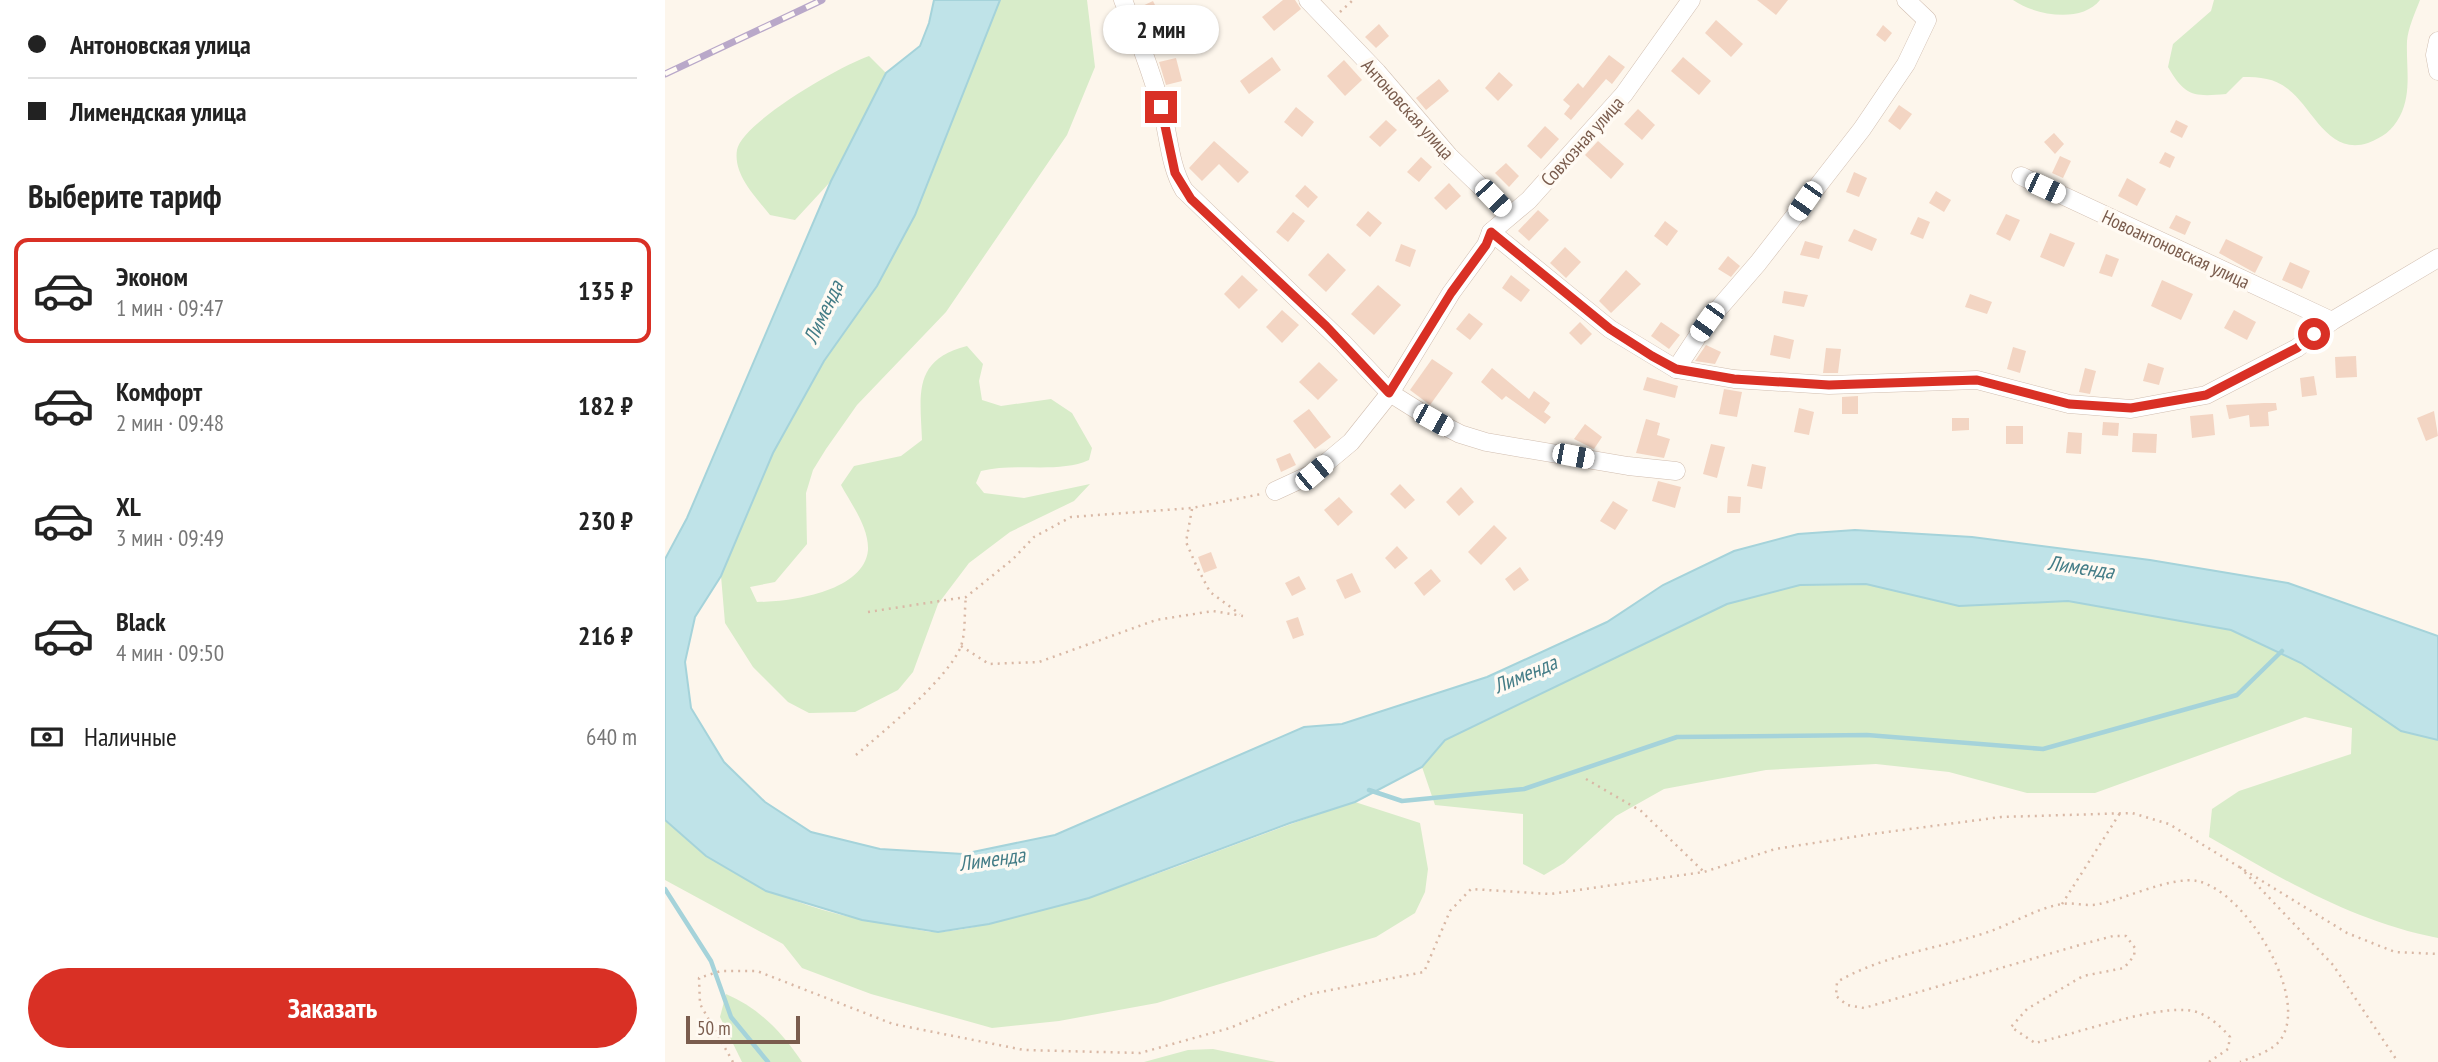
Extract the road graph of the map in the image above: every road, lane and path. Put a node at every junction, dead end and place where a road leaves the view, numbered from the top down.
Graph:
1 (1123, 0) edge
2 (1308, 0) edge
3 (1691, 0) edge
4 (1906, 0) edge
5 (2438, 41) edge
6 (2438, 71) edge
7 (2021, 176) dead end
8 (1510, 215) junction
9 (1491, 232) junction
10 (2438, 258) edge
11 (2332, 321) junction
12 (1676, 369) junction
13 (1389, 393) junction
14 (1676, 471) dead end
15 (1275, 491) joint
16 (1192, 509) junction
17 (966, 597) junction
18 (868, 612) dead end
19 (961, 646) junction
20 (856, 755) dead end
21 (1586, 779) dead end
22 (2120, 813) junction
23 (2236, 863) junction
24 (1704, 872) junction
25 (2062, 904) junction
26 (2438, 954) edge
27 (733, 1062) edge
28 (2209, 1062) edge
29 (2240, 1062) edge
30 (2398, 1062) edge

1 - 13 street
2 - 8 street, Антоновская улица
3 - 8 street, Совхозная улица
4 - 12 street
5 - 6 street
7 - 11 street, Новоантоновская улица
8 - 9 street, Совхозная улица
9 - 12 street
9 - 13 street, Совхозная улица
10 - 11 street
11 - 12 street
13 - 14 street
13 - 15 street, Совхозная улица
15 - 16 path
16 - 17 path
16 - 19 path
17 - 18 path
17 - 19 path
19 - 20 path
21 - 24 path
22 - 23 path
22 - 24 path
22 - 25 path
23 - 26 path
23 - 30 path
24 - 27 path
25 - 28 path
25 - 29 path

